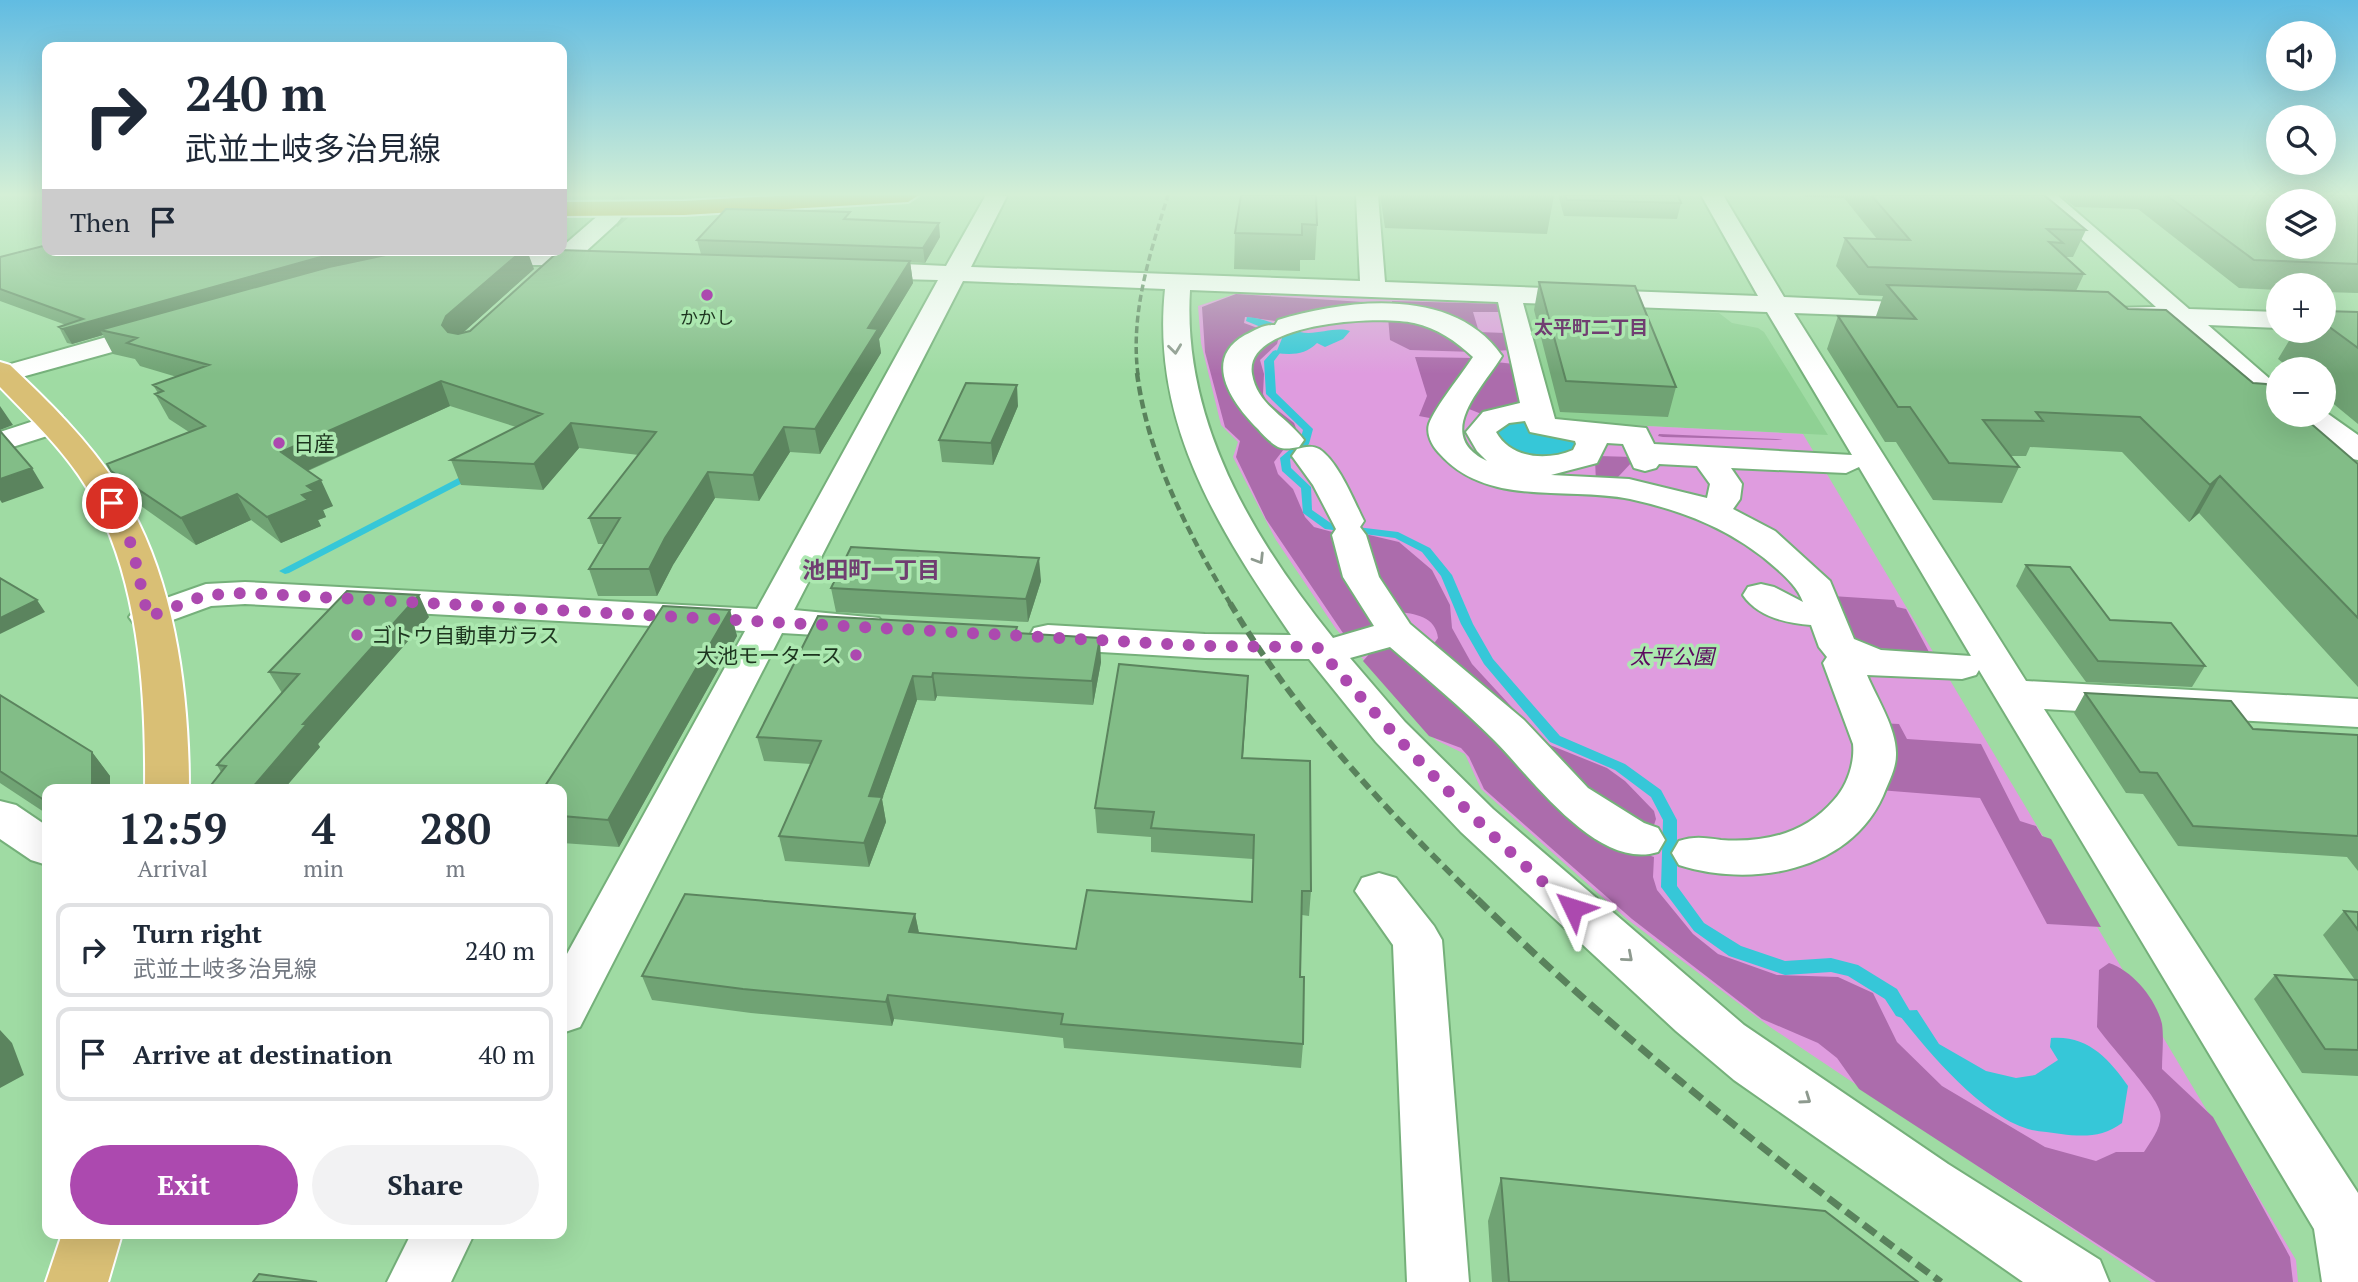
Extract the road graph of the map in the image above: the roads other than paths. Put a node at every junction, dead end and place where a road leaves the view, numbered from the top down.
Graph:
1 (964, 255) edge
2 (1371, 255) edge
3 (1747, 255) edge
4 (2112, 255) edge
5 (566, 256) edge
6 (562, 260) junction
7 (447, 261) edge
8 (603, 261) tunnel mouth
9 (832, 269) edge
10 (954, 273) junction
11 (1178, 282) junction
12 (533, 285) edge
13 (1373, 289) junction
14 (1510, 303) dead end
15 (1775, 303) junction
16 (1952, 310) edge
17 (2100, 314) edge
18 (2182, 316) junction
19 (2266, 320) edge
20 (188, 322) edge
21 (1488, 356) junction
22 (1524, 357) junction
23 (2, 373) edge
24 (2266, 390) edge
25 (1525, 412) dead end
26 (52, 424) junction
27 (2326, 427) edge
28 (1589, 437) dead end
29 (0, 442) edge
30 (2358, 451) edge
31 (1707, 457) junction
32 (1846, 463) dead end
33 (1713, 512) junction
34 (1761, 596) dead end
35 (1826, 615) junction
36 (148, 617) junction
37 (768, 621) junction
38 (905, 629) edge
39 (1396, 632) junction
40 (1014, 635) edge
41 (1330, 647) junction
42 (1876, 662) junction
43 (1962, 666) dead end
44 (2016, 694) junction
45 (2358, 713) edge
46 (167, 784) edge
47 (0, 817) edge
48 (1642, 840) dead end
49 (42, 845) edge
50 (1695, 853) dead end
51 (1379, 891) dead end
52 (567, 1002) edge
53 (2350, 1229) edge
54 (90, 1239) edge
55 (441, 1239) edge
56 (77, 1282) edge
57 (418, 1282) edge
58 (1438, 1282) edge
59 (2078, 1282) edge
60 (2353, 1282) edge

1 - 10 street
2 - 13 street
3 - 15 street
4 - 18 street
5 - 6 street
6 - 7 street
6 - 8 street
6 - 12 street
9 - 10 street
10 - 11 street
10 - 37 street
11 - 13 street
11 -> 41 street
13 - 15 street
14 - 22 street
15 - 16 street
15 - 44 street
17 - 18 street
18 - 19 street
18 - 24 street
20 - 23 street
21 - 22 street
21 - 33 street
21 - 39 street
22 - 31 street
23 - 26 main road
25 - 28 street
26 - 29 street
26 - 36 main road
27 - 30 street
31 - 32 street
31 - 33 street
33 - 35 street
34 - 35 street
35 - 42 street
36 - 37 street
36 - 46 main road
37 - 38 street
37 - 52 street
39 - 41 street
39 - 48 street
40 - 41 street
41 -> 59 street
42 - 43 street
42 - 50 street
44 - 45 street
44 - 53 street
47 - 49 street
51 - 58 street
53 - 60 street
54 - 56 main road
55 - 57 street

